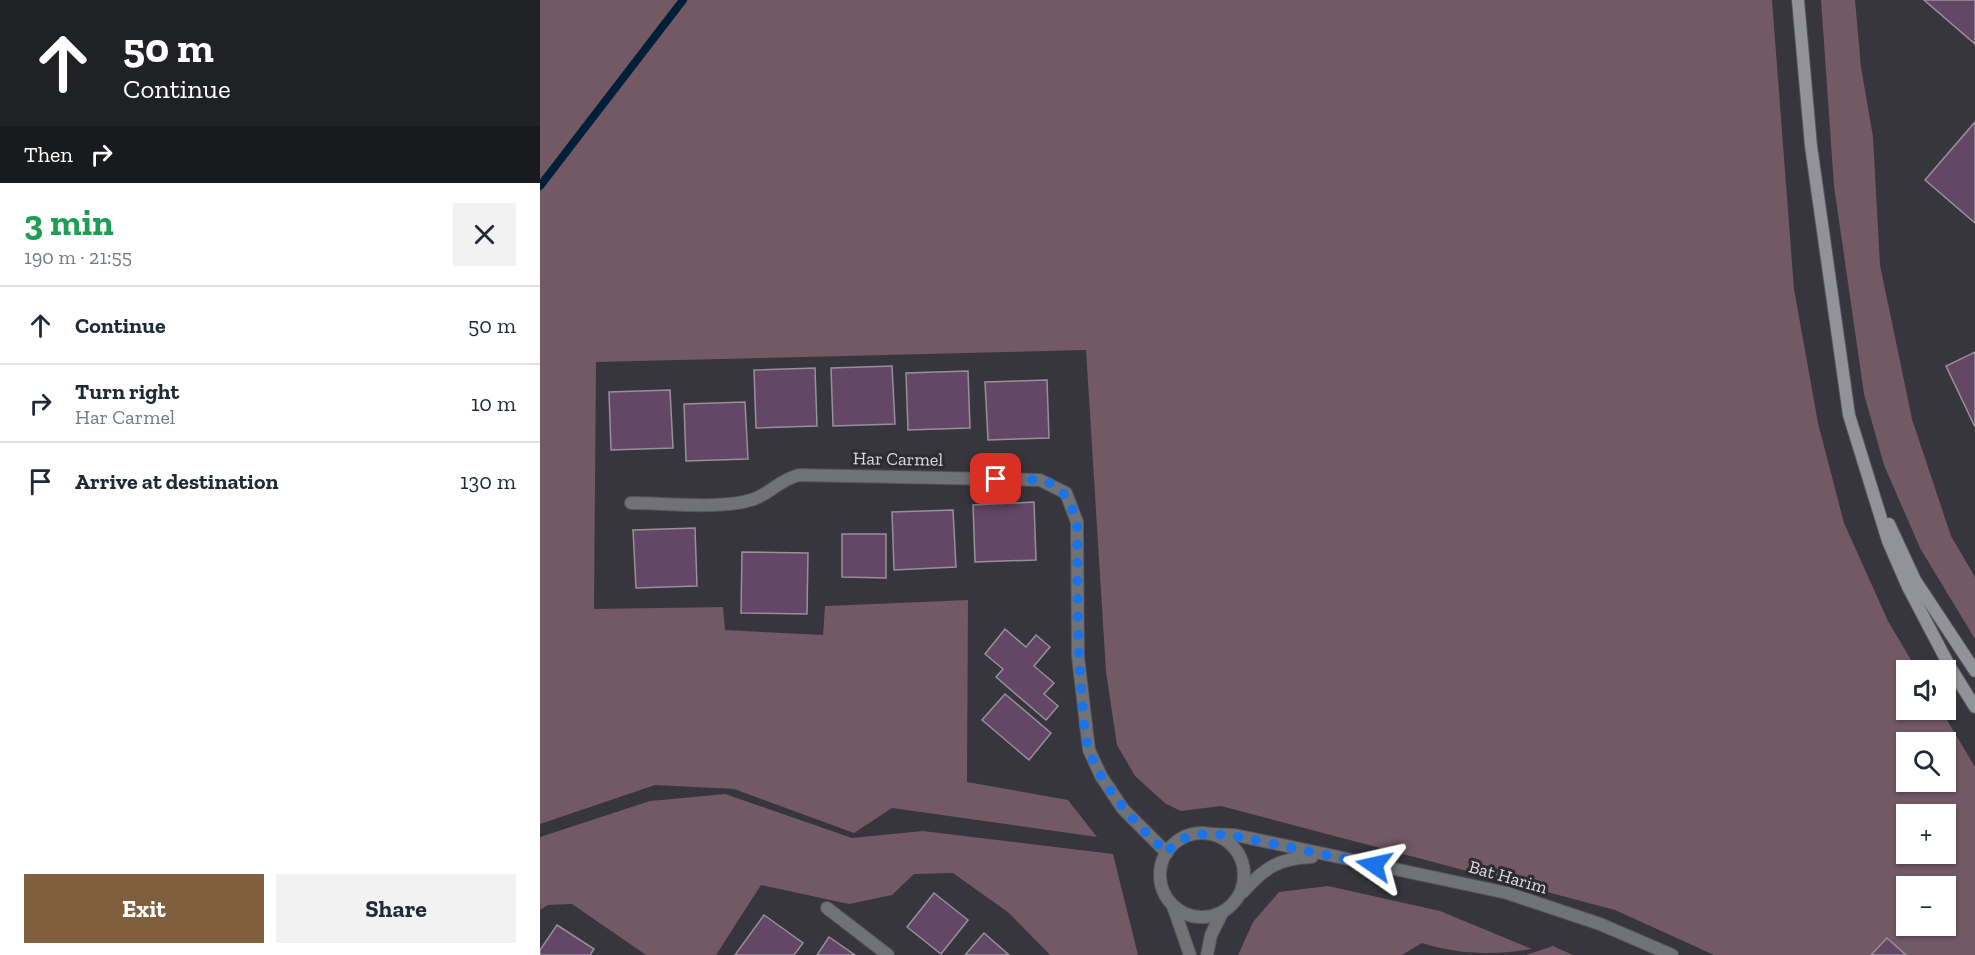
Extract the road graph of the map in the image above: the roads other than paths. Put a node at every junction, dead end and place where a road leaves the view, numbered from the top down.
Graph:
1 (1798, 0) edge
2 (1859, 451) junction
3 (632, 503) dead end
4 (1975, 671) edge
5 (1975, 707) edge
6 (1211, 834) junction
7 (1167, 853) junction
8 (1328, 856) junction
9 (1240, 895) junction
10 (1173, 906) junction
11 (827, 908) dead end
12 (1222, 913) junction
13 (888, 955) edge
14 (1190, 955) edge
15 (1207, 955) edge
16 (1672, 955) edge

1 - 2 main road
2 - 4 main road
2 - 5 main road
3 - 7 street, Har Carmel
6 - 7 street
6 - 8 street, Bat Harim
6 - 9 street
7 - 10 street
8 - 9 street, Bat Harim
8 - 16 street, Bat Harim
9 - 12 street
10 - 12 street
10 - 14 street
11 - 13 street
12 - 15 street

